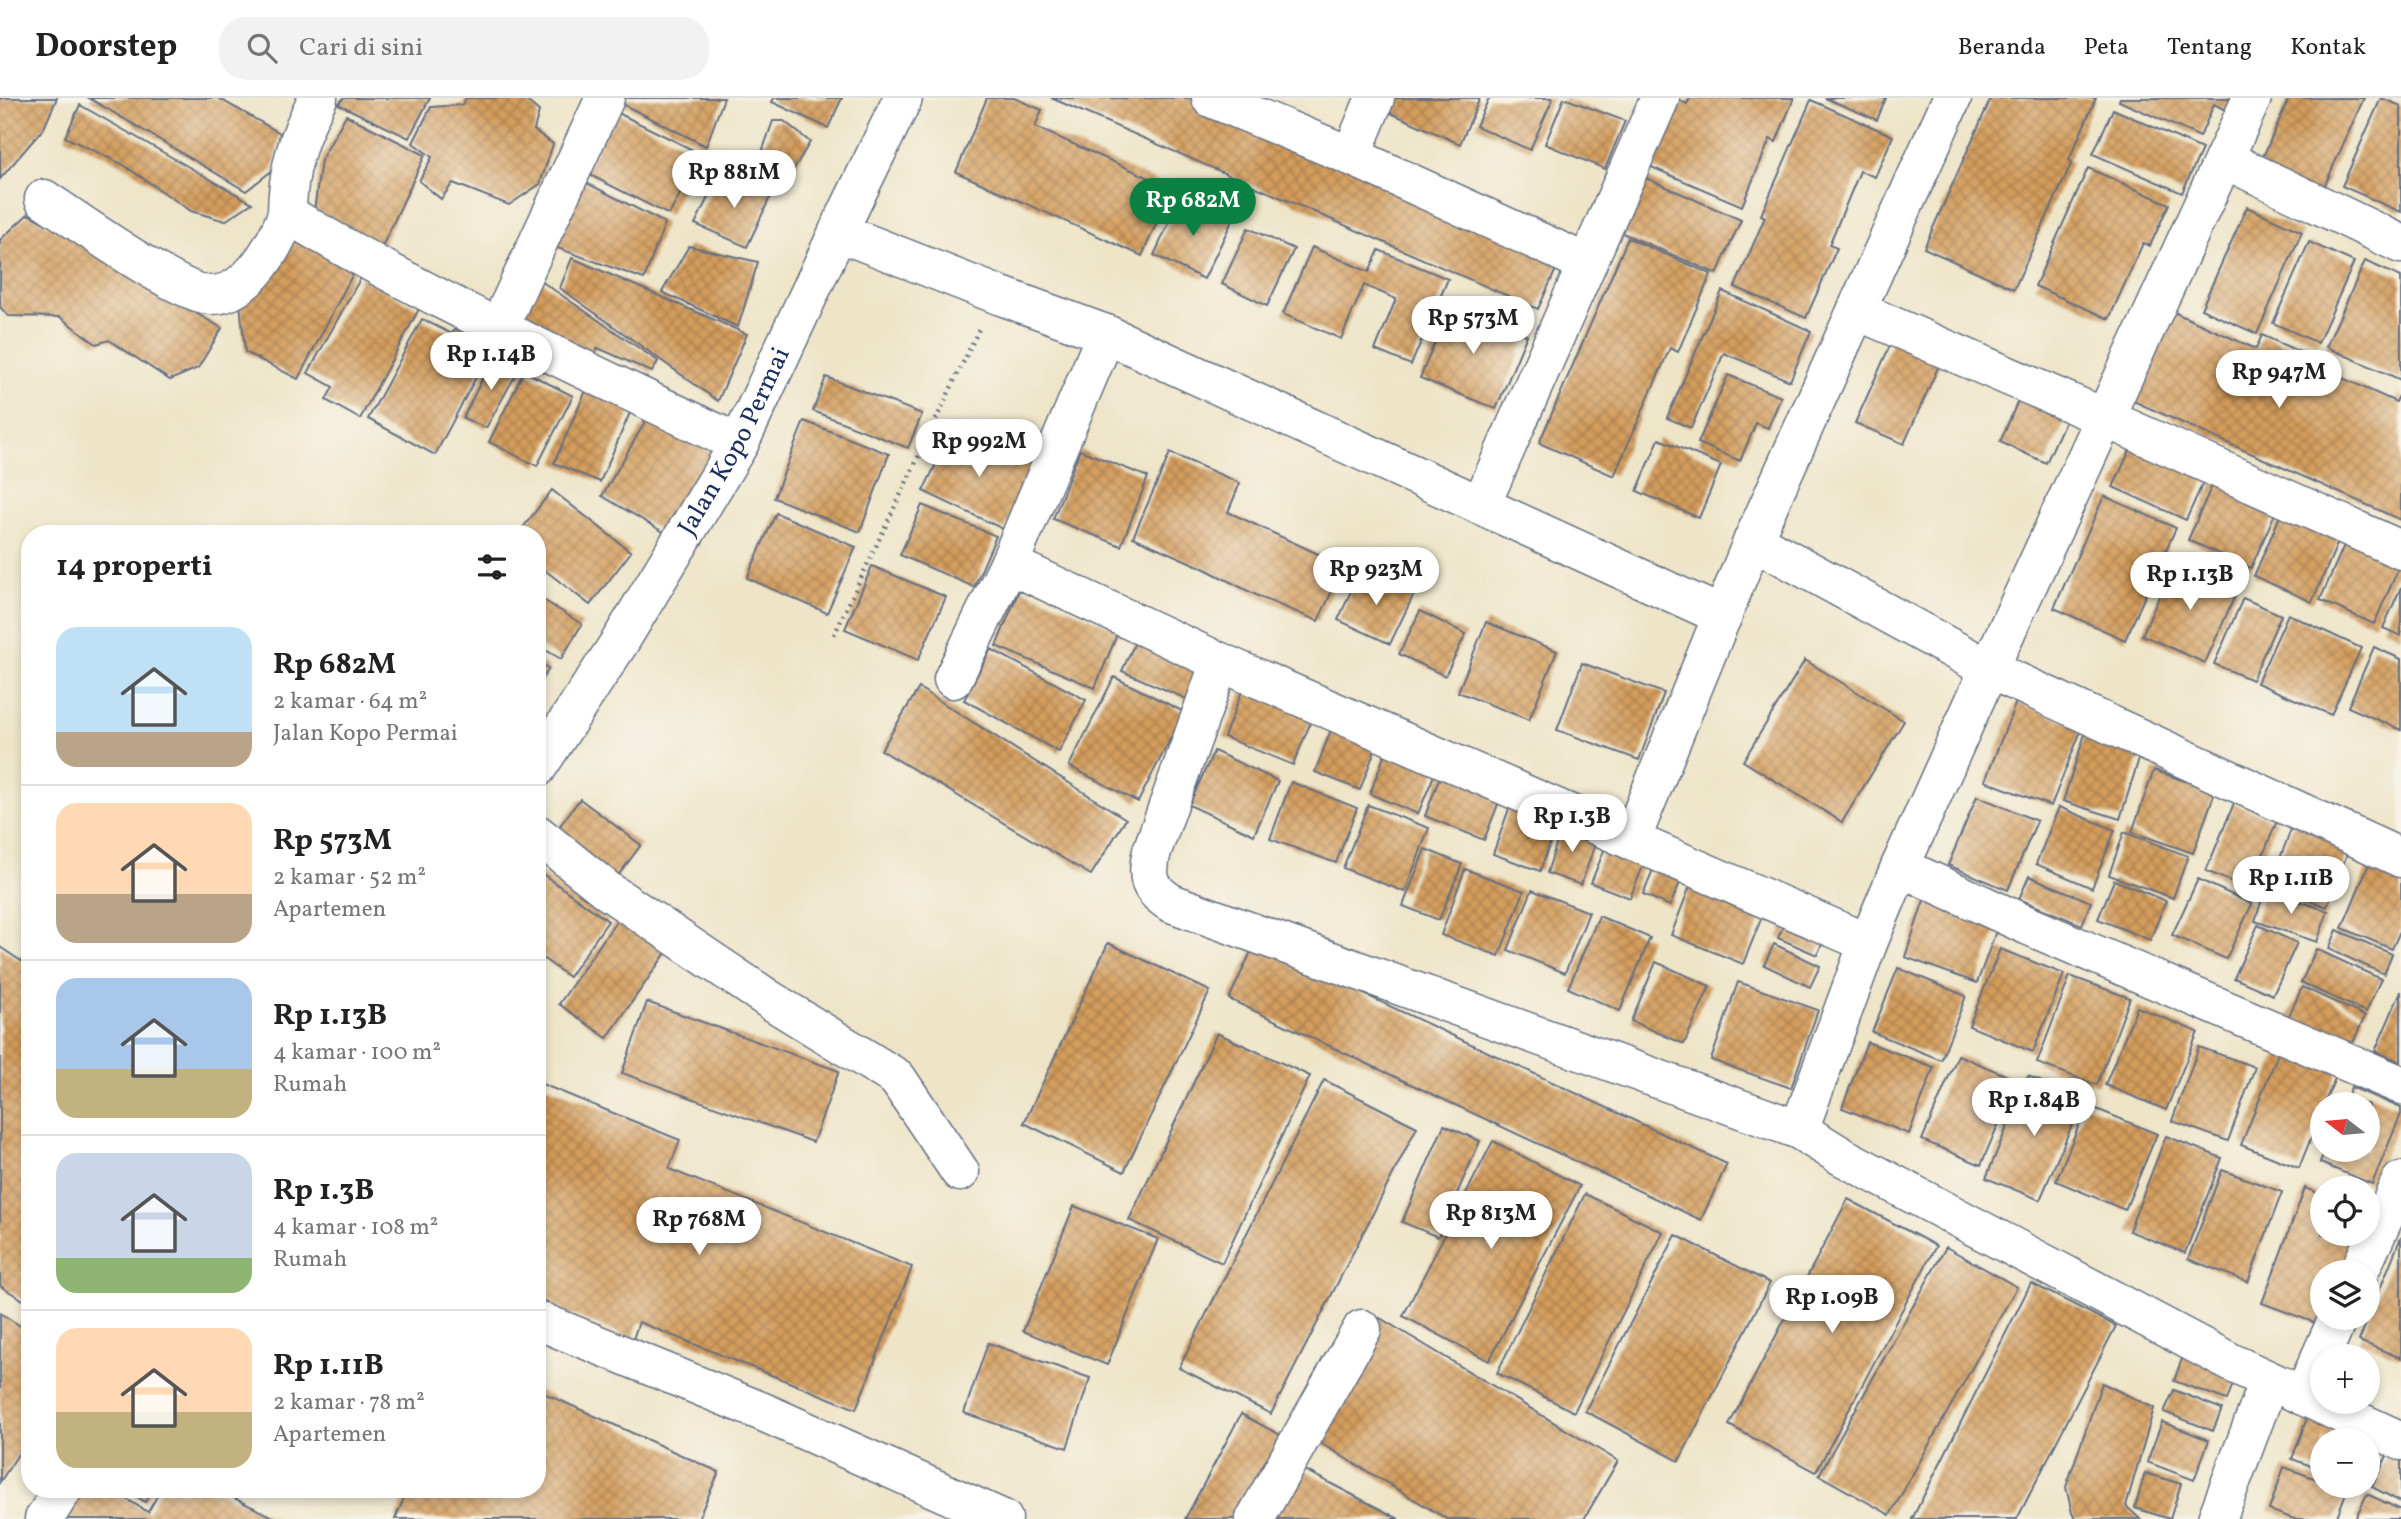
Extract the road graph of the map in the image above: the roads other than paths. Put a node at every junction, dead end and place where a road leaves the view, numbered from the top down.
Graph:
1 (318, 98) edge
2 (606, 98) edge
3 (903, 98) edge
4 (1211, 98) edge
5 (1375, 98) edge
6 (1660, 98) edge
7 (1952, 98) edge
8 (2252, 98) edge
9 (1351, 156) junction
10 (2224, 159) junction
11 (44, 200) dead end
12 (287, 214) junction
13 (838, 232) junction
14 (2401, 244) edge
15 (1586, 263) junction
16 (1858, 311) junction
17 (498, 329) junction
18 (1105, 334) junction
19 (2105, 418) junction
20 (739, 444) junction
21 (1481, 505) junction
22 (1753, 540) junction
23 (2401, 550) edge
24 (1009, 564) junction
25 (1723, 616) junction
26 (1220, 662) junction
27 (1989, 669) junction
28 (953, 679) dead end
29 (546, 754) edge
30 (1631, 840) junction
31 (546, 841) edge
32 (2401, 858) edge
33 (1900, 867) junction
34 (1868, 943) junction
35 (2401, 1085) edge
36 (1799, 1130) junction
37 (960, 1172) dead end
38 (2401, 1181) edge
39 (2365, 1260) edge
40 (546, 1324) edge
41 (1362, 1329) dead end
42 (2329, 1330) edge
43 (2286, 1388) junction
44 (2401, 1441) edge
45 (57, 1498) edge
46 (44, 1519) edge
47 (1003, 1519) edge
48 (1255, 1519) edge
49 (2217, 1519) edge

1 - 12 street
2 - 17 street
3 - 13 street, Jalan Kopo Permai
4 - 9 street
5 - 9 street
6 - 15 street
7 - 16 street
8 - 10 street
9 - 15 street
10 - 14 street
10 - 19 street
11 - 12 street
12 - 17 street
13 - 18 street
13 - 20 street, Jalan Kopo Permai
15 - 21 street
16 - 19 street
16 - 22 street
17 - 20 street
18 - 21 street
18 - 24 street
19 - 23 street
19 - 27 street
20 - 29 street, Jalan Kopo Permai
21 - 25 street
22 - 25 street
22 - 27 street
24 - 26 street
24 - 28 street
25 - 30 street
26 - 30 street
26 - 36 street
27 - 32 street
27 - 33 street
30 - 34 street
31 - 37 street
33 - 34 street
33 - 35 street
34 - 36 street
36 - 43 street
38 - 39 street
40 - 47 street
41 - 48 street
42 - 43 street
43 - 44 street
43 - 49 street
45 - 46 street

